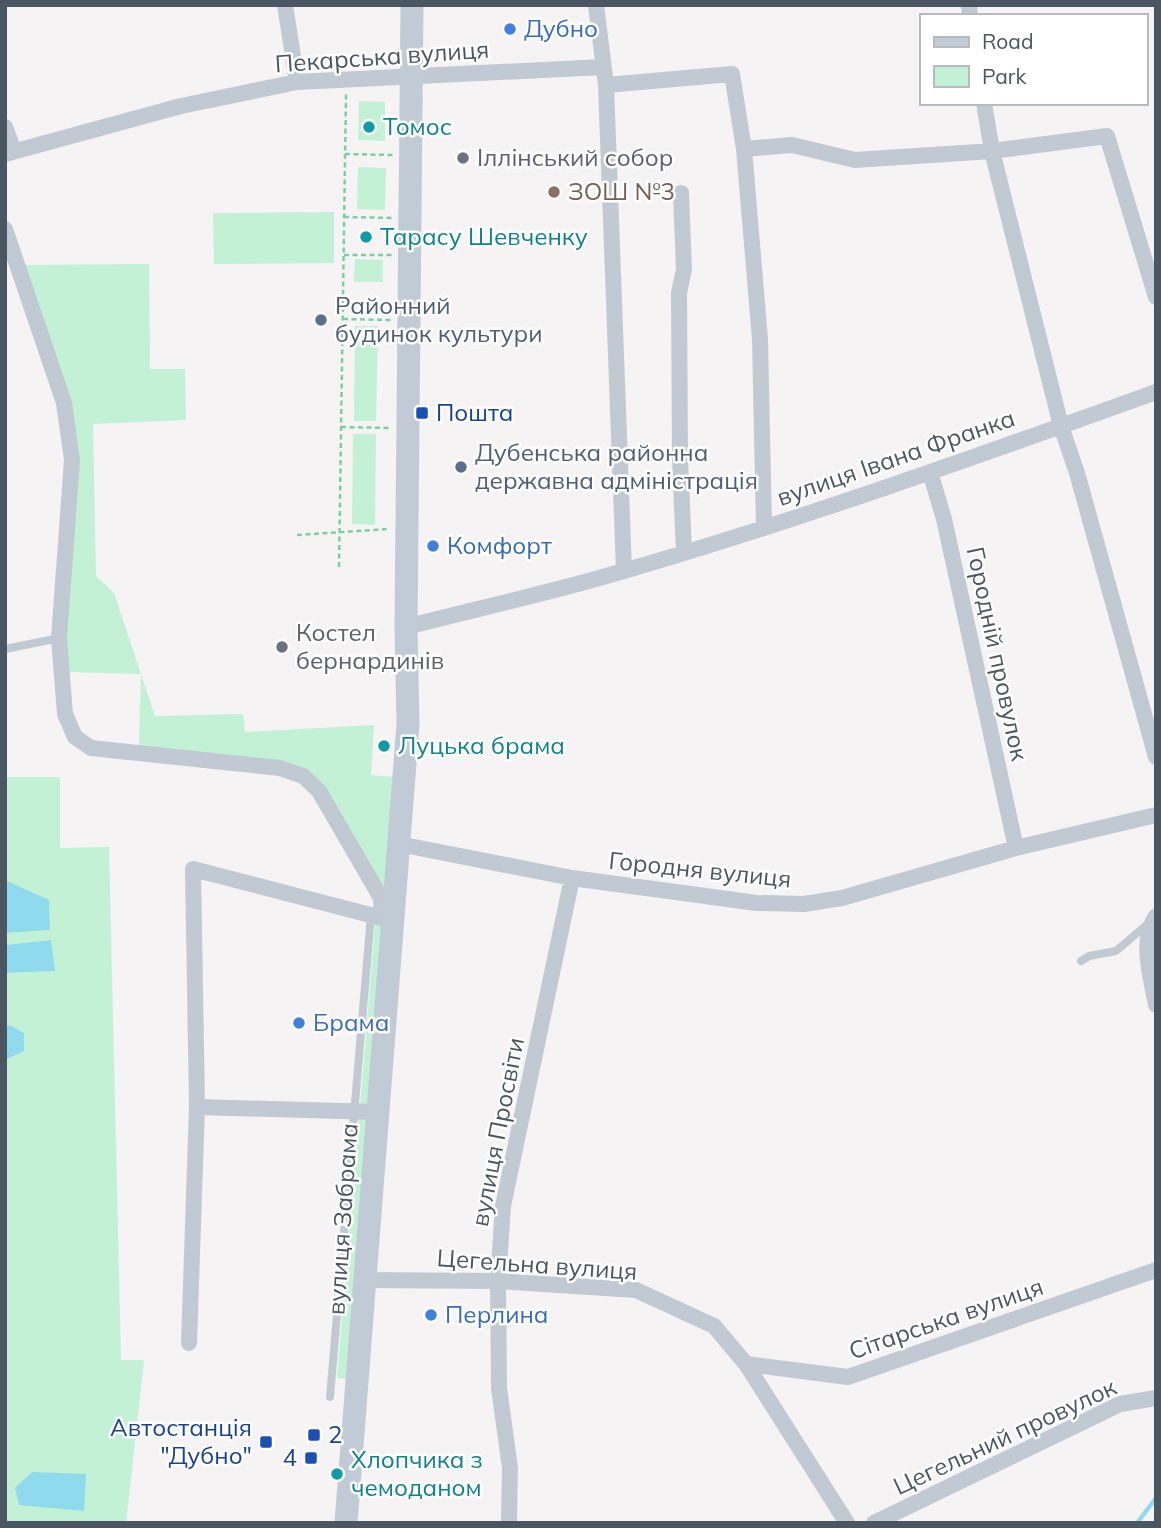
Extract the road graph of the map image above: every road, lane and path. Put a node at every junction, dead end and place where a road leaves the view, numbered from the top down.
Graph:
1 (285, 5) edge
2 (412, 5) edge
3 (596, 5) edge
4 (603, 67) junction
5 (411, 76) junction
6 (297, 82) junction
7 (606, 85) junction
8 (346, 89) dead end
9 (985, 105) edge
10 (5, 127) edge
11 (744, 149) junction
12 (992, 151) junction
13 (10, 153) edge
14 (345, 154) junction
15 (393, 155) dead end
16 (681, 193) dead end
17 (344, 217) junction
18 (393, 218) dead end
19 (5, 229) edge
20 (344, 255) junction
21 (392, 255) dead end
22 (1156, 297) edge
23 (343, 319) junction
24 (391, 320) dead end
25 (1156, 393) edge
26 (1061, 426) junction
27 (341, 427) junction
28 (390, 428) dead end
29 (930, 472) junction
30 (764, 527) junction
31 (388, 528) dead end
32 (340, 531) junction
33 (297, 535) dead end
34 (684, 553) junction
35 (340, 568) dead end
36 (624, 571) junction
37 (406, 627) junction
38 (59, 638) junction
39 (5, 649) edge
40 (1156, 757) edge
41 (1156, 816) edge
42 (399, 844) junction
43 (1016, 848) junction
44 (572, 878) junction
45 (382, 918) junction
46 (1154, 918) edge
47 (1081, 961) dead end
48 (363, 1000) junction
49 (387, 1001) junction
50 (1156, 1005) edge
51 (197, 1107) junction
52 (354, 1111) junction
53 (378, 1112) junction
54 (345, 1217) junction
55 (370, 1218) junction
56 (1156, 1269) edge
57 (365, 1280) junction
58 (498, 1281) junction
59 (189, 1343) dead end
60 (746, 1364) junction
61 (330, 1397) dead end
62 (1156, 1398) edge
63 (347, 1515) edge
64 (329, 1523) edge
65 (509, 1523) edge
66 (847, 1523) edge
67 (874, 1523) edge

1 - 6 street
2 - 5 main road, вулиця Забрама
3 - 4 street
4 - 5 street, Пекарська вулиця
4 - 7 street
5 - 6 street, Пекарська вулиця
5 - 37 main road, вулиця Забрама
6 - 13 street, Пекарська вулиця
7 - 11 street
7 - 36 street
8 - 14 path
9 - 12 street
10 - 13 street
11 - 12 street
11 - 30 street
12 - 22 street
12 - 26 street
14 - 15 path
14 - 17 path
16 - 34 street
17 - 18 path
17 - 20 path
19 - 38 street
20 - 21 path
20 - 23 path
23 - 24 path
23 - 27 path
25 - 26 street, вулиця Івана Франка
26 - 29 street, вулиця Івана Франка
26 - 40 street
27 - 28 path
27 - 32 path
29 - 30 street, вулиця Івана Франка
29 - 43 street, Городній провулок
30 - 34 street, вулиця Івана Франка
31 - 32 path
32 - 33 path
32 - 35 path
34 - 36 street, вулиця Івана Франка
36 - 37 street, вулиця Івана Франка
37 - 42 main road, вулиця Забрама
38 - 39 lane
38 - 45 street
41 - 43 street, Городня вулиця
42 - 44 street, Городня вулиця
42 - 45 main road, вулиця Забрама
43 - 44 street, Городня вулиця
44 - 58 street, вулиця Просвіти
45 - 48 lane
45 - 49 main road, вулиця Забрама
45 - 51 street
46 - 47 lane
46 - 50 street
48 - 49 lane
48 - 52 lane
49 - 53 main road, вулиця Забрама
51 - 52 street
51 - 59 street
52 - 53 street
52 - 54 lane
53 - 55 main road, вулиця Забрама
54 - 55 lane
54 - 61 lane
55 - 57 main road, вулиця Забрама
56 - 60 street, Сітарська вулиця
57 - 58 street, Цегельна вулиця
57 - 63 main road, вулиця Забрама
58 - 60 street, Цегельна вулиця
58 - 65 street, вулиця Просвіти
60 - 66 street, Цегельна вулиця
62 - 67 street, Цегельний провулок
63 - 64 main road

